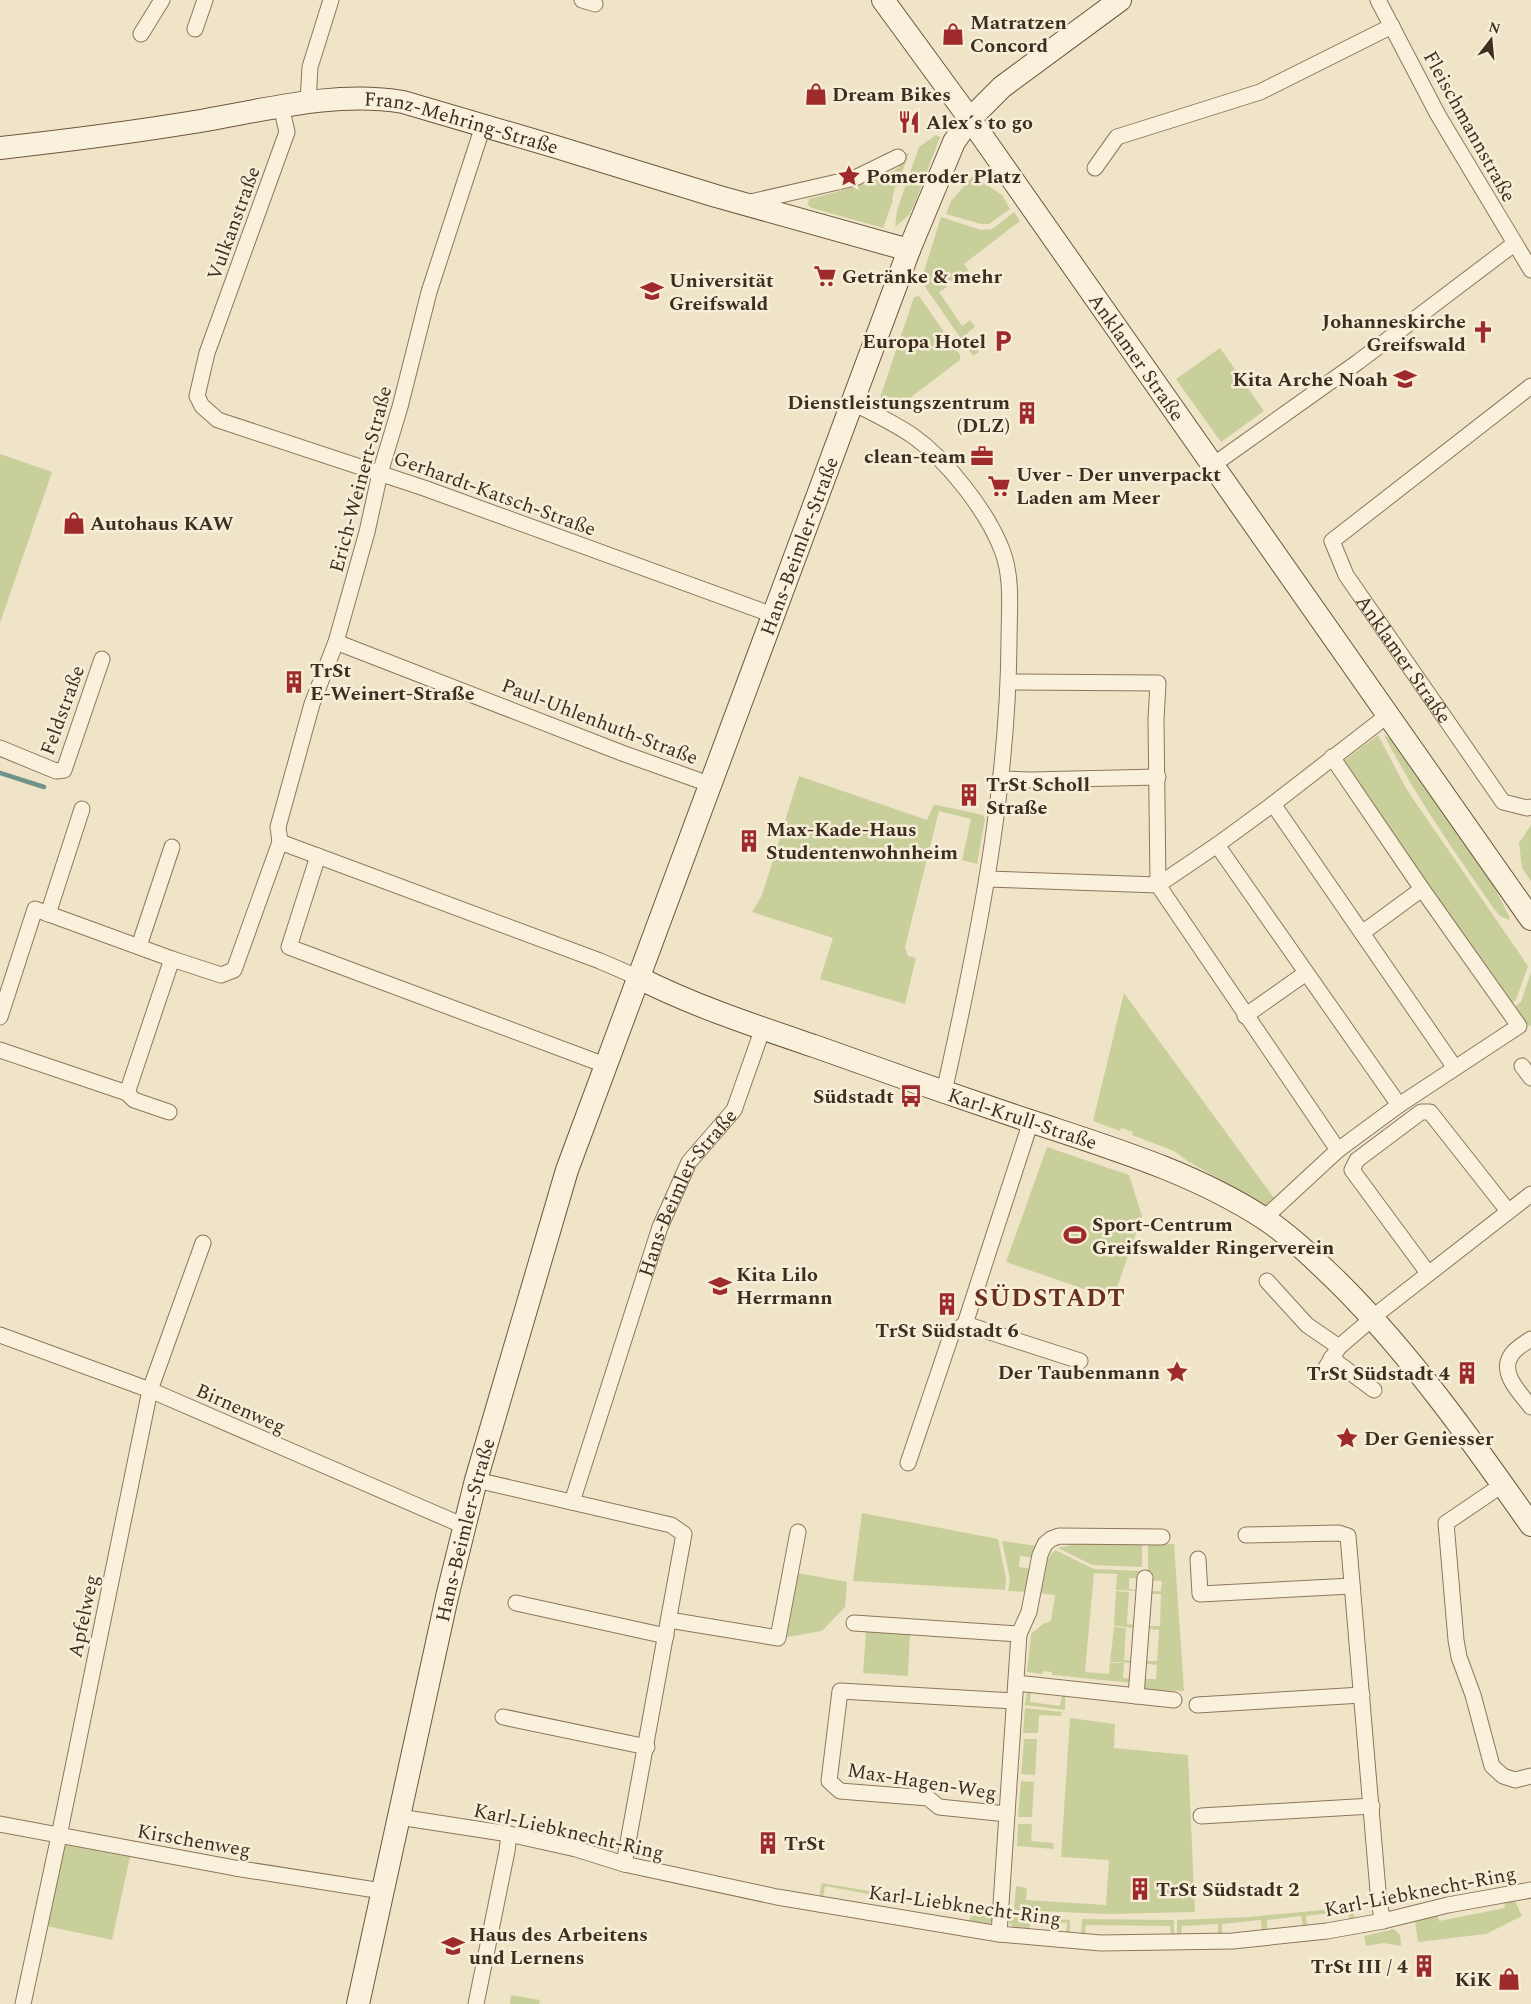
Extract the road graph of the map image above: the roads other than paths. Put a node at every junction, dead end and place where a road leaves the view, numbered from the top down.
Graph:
1 (162, 0) edge
2 (205, 0) edge
3 (331, 0) edge
4 (883, 0) edge
5 (1378, 0) edge
6 (1108, 3) edge
7 (1392, 26) junction
8 (195, 29) dead end
9 (140, 34) dead end
10 (308, 102) junction
11 (281, 106) junction
12 (970, 119) junction
13 (482, 126) junction
14 (0, 148) edge
15 (898, 156) dead end
16 (1095, 168) dead end
17 (745, 203) junction
18 (1514, 244) junction
19 (910, 250) junction
20 (1531, 270) edge
21 (207, 353) joint
22 (1531, 386) edge
23 (853, 403) junction
24 (1214, 465) junction
25 (380, 473) junction
26 (773, 615) junction
27 (336, 642) junction
28 (102, 659) dead end
29 (1009, 682) junction
30 (1388, 716) junction
31 (0, 748) edge
32 (1332, 757) junction
33 (1158, 777) junction
34 (1000, 778) junction
35 (709, 784) junction
36 (1274, 804) junction
37 (1531, 807) edge
38 (82, 809) dead end
39 (280, 842) junction
40 (1217, 845) junction
41 (172, 847) dead end
42 (318, 856) junction
43 (987, 878) junction
44 (1158, 885) junction
45 (1422, 890) junction
46 (48, 914) junction
47 (1531, 920) edge
48 (1362, 933) junction
49 (139, 946) junction
50 (172, 959) junction
51 (1306, 974) junction
52 (638, 977) junction
53 (1245, 1016) junction
54 (0, 1017) edge
55 (763, 1028) junction
56 (0, 1050) edge
57 (605, 1065) junction
58 (1455, 1068) junction
59 (944, 1092) junction
60 (127, 1093) junction
61 (1398, 1106) junction
62 (170, 1112) dead end
63 (1031, 1121) junction
64 (1338, 1150) junction
65 (1531, 1194) edge
66 (1508, 1211) junction
67 (1266, 1220) junction
68 (203, 1243) dead end
69 (1428, 1273) junction
70 (1267, 1281) dead end
71 (1374, 1318) junction
72 (965, 1324) junction
73 (0, 1334) edge
74 (1531, 1339) edge
75 (1335, 1353) junction
76 (1080, 1361) dead end
77 (1322, 1372) dead end
78 (150, 1390) junction
79 (1374, 1390) dead end
80 (1531, 1407) edge
81 (908, 1463) dead end
82 (476, 1480) junction
83 (1502, 1485) junction
84 (572, 1502) junction
85 (464, 1526) junction
86 (1531, 1526) edge
87 (798, 1532) dead end
88 (1246, 1535) dead end
89 (1162, 1537) dead end
90 (1198, 1559) dead end
91 (1145, 1578) dead end
92 (1352, 1586) junction
93 (516, 1603) dead end
94 (669, 1620) junction
95 (854, 1623) dead end
96 (1019, 1634) junction
97 (666, 1636) junction
98 (1016, 1683) junction
99 (1362, 1695) junction
100 (1136, 1696) junction
101 (1174, 1700) dead end
102 (1014, 1701) junction
103 (1197, 1705) dead end
104 (503, 1717) dead end
105 (646, 1748) junction
106 (1531, 1776) edge
107 (1372, 1806) junction
108 (1007, 1814) junction
109 (1201, 1816) dead end
110 (398, 1817) junction
111 (0, 1824) edge
112 (509, 1834) junction
113 (59, 1836) junction
114 (624, 1864) junction
115 (1531, 1890) edge
116 (382, 1891) junction
117 (1382, 1921) junction
118 (999, 1934) junction
119 (22, 2004) edge
120 (358, 2004) edge
121 (476, 2004) edge

1 - 9 street
2 - 8 street
3 - 10 street
4 - 12 main road, Anklamer Straße
5 - 7 street, Fleischmannstraße
6 - 12 main road, Hans-Beimler-Straße
7 - 16 street
7 - 18 street, Fleischmannstraße
10 - 11 main road, Franz-Mehring-Straße
10 - 13 main road, Franz-Mehring-Straße
11 - 14 main road, Franz-Mehring-Straße
11 - 21 street, Vulkanstraße
12 - 19 main road, Hans-Beimler-Straße
12 - 24 main road, Anklamer Straße
13 - 17 main road, Franz-Mehring-Straße
13 - 25 street, Erich-Weinert-Straße
15 - 17 street
17 - 19 main road, Franz-Mehring-Straße
18 - 20 street, Fleischmannstraße
18 - 24 street
19 - 23 main road, Hans-Beimler-Straße
21 - 25 street, Gerhardt-Katsch-Straße
22 - 37 street, Anklamer Straße
23 - 26 main road, Hans-Beimler-Straße
23 - 29 street
24 - 30 main road, Anklamer Straße
25 - 26 street, Gerhardt-Katsch-Straße
25 - 27 street, Erich-Weinert-Straße
26 - 35 main road, Hans-Beimler-Straße
27 - 35 street, Paul-Uhlenhuth-Straße
27 - 39 street, Erich-Weinert-Straße
28 - 31 street, Feldstraße
29 - 33 street
29 - 34 street
30 - 32 street
30 - 47 main road, Anklamer Straße
32 - 36 street
32 - 45 street
33 - 34 street
33 - 44 street
34 - 43 street
35 - 52 main road, Hans-Beimler-Straße
36 - 40 street
36 - 48 street
38 - 46 street
39 - 42 street
39 - 50 street, Erich-Weinert-Straße
40 - 44 street
40 - 51 street
41 - 49 street
42 - 52 street
42 - 57 street
43 - 44 street
43 - 59 street
44 - 53 street
45 - 48 street
45 - 58 street
46 - 49 street, Erich-Weinert-Straße
46 - 54 street
48 - 58 street
49 - 50 street, Erich-Weinert-Straße
50 - 60 street
51 - 53 street
51 - 61 street
52 - 55 main road, Karl-Krull-Straße
52 - 57 main road, Hans-Beimler-Straße
53 - 64 street
55 - 59 main road, Karl-Krull-Straße
55 - 84 street, Hans-Beimler-Straße
56 - 60 street
57 - 82 main road, Hans-Beimler-Straße
58 - 61 street
59 - 63 main road, Karl-Krull-Straße
60 - 62 street
61 - 64 street
63 - 67 main road, Karl-Krull-Straße
63 - 72 street
64 - 67 street
65 - 66 street
66 - 69 street
66 - 69 street
67 - 71 main road, Karl-Krull-Straße
68 - 78 street, Apfelweg
69 - 71 street
70 - 75 street
71 - 75 street
71 - 83 main road, Karl-Krull-Straße
72 - 76 street
72 - 81 street
73 - 78 street, Birnenweg
74 - 80 street
75 - 77 street
75 - 79 street
78 - 85 street, Birnenweg
78 - 113 street, Apfelweg
82 - 84 street
82 - 85 main road, Hans-Beimler-Straße
83 - 86 main road, Karl-Krull-Straße
83 - 106 street
84 - 94 street
85 - 110 main road, Hans-Beimler-Straße
87 - 94 street
88 - 92 street
89 - 96 street, Max-Hagen-Weg
90 - 92 street
91 - 100 street
92 - 99 street
93 - 97 street
94 - 97 street
95 - 96 street
96 - 98 street, Max-Hagen-Weg
97 - 105 street
98 - 100 street
98 - 102 street, Max-Hagen-Weg
99 - 103 street
99 - 107 street
100 - 101 street
102 - 108 street, Max-Hagen-Weg
102 - 108 street, Max-Hagen-Weg
104 - 105 street
105 - 114 street
107 - 109 street
107 - 117 street
108 - 118 street, Max-Hagen-Weg
110 - 112 street, Karl-Liebknecht-Ring
110 - 116 main road, Hans-Beimler-Straße
111 - 113 street, Kirschenweg
112 - 114 street, Karl-Liebknecht-Ring
112 - 121 street
113 - 116 street, Kirschenweg
113 - 119 street, Apfelweg
114 - 118 street, Karl-Liebknecht-Ring
115 - 117 street, Karl-Liebknecht-Ring
116 - 120 main road, Hans-Beimler-Straße
117 - 118 street, Karl-Liebknecht-Ring

